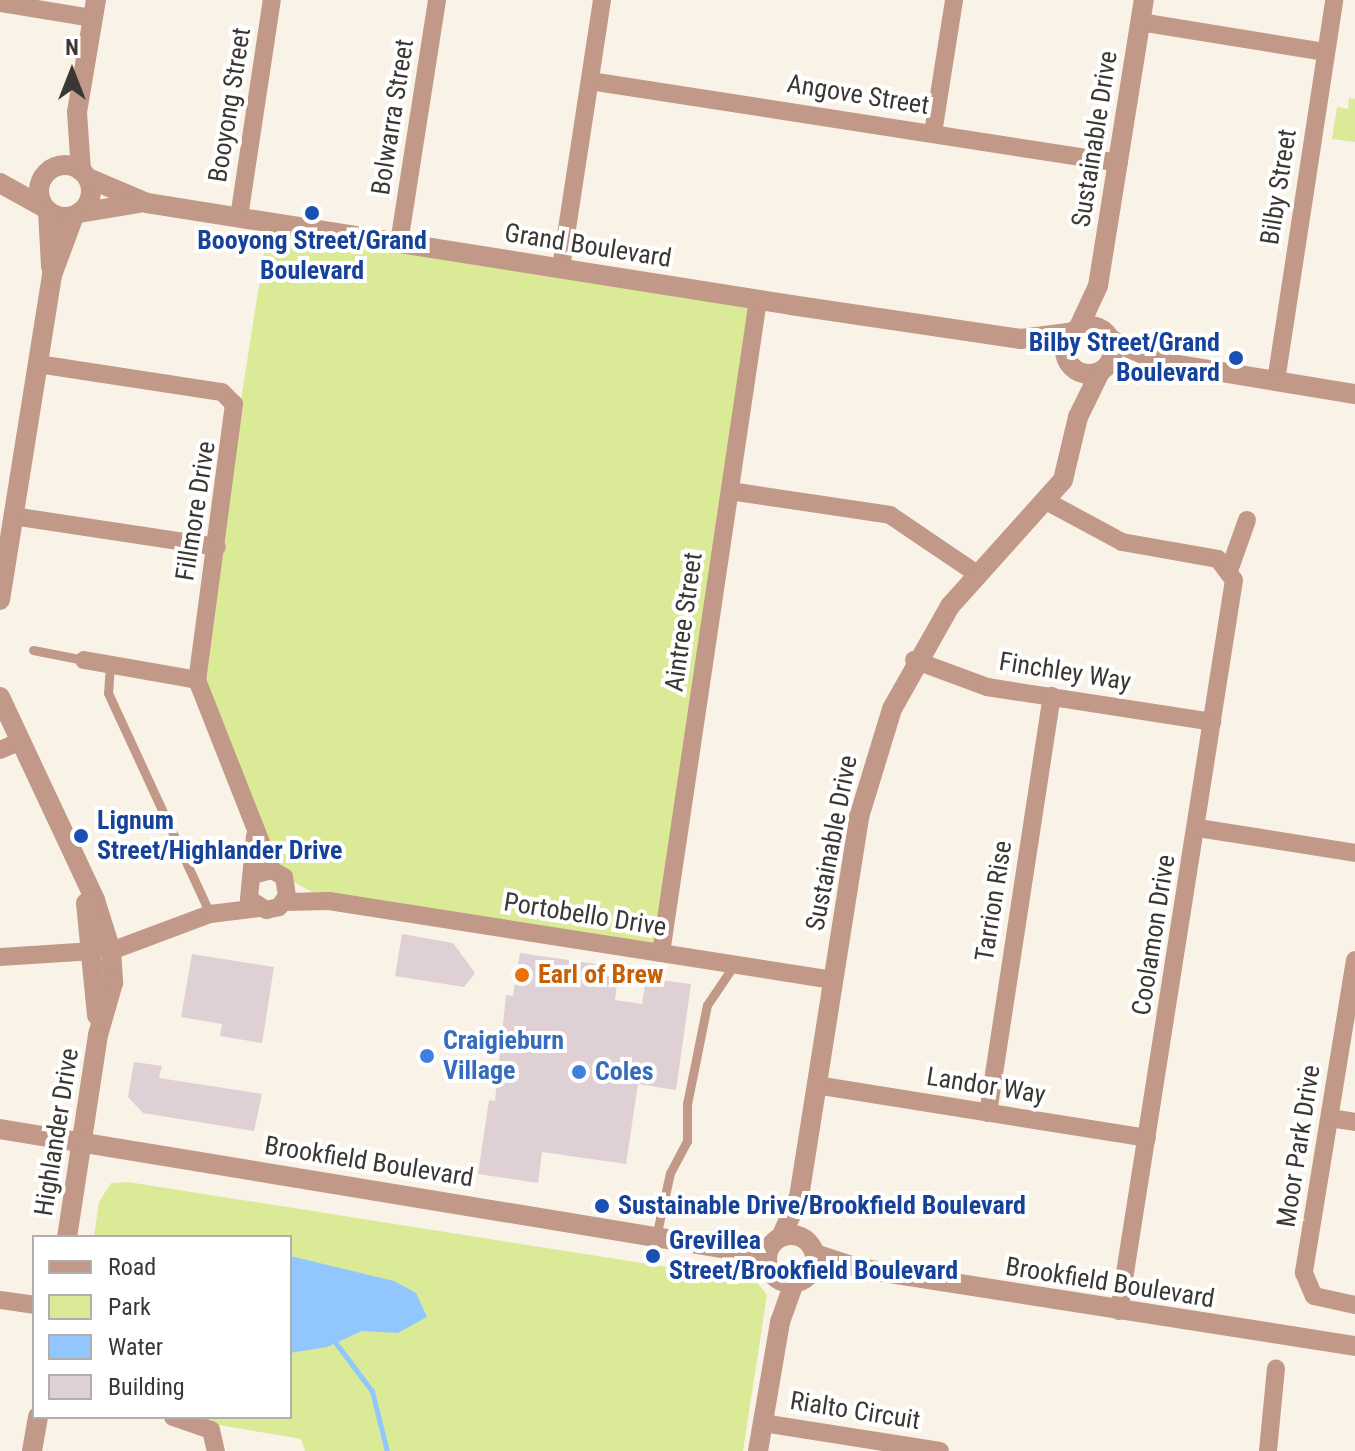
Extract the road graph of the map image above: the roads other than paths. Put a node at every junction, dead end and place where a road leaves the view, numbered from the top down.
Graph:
1 (272, 0) edge
2 (437, 0) edge
3 (602, 0) edge
4 (954, 0) edge
5 (1144, 0) edge
6 (1334, 0) edge
7 (0, 3) edge
8 (94, 9) edge
9 (1140, 22) junction
10 (1326, 52) junction
11 (590, 81) junction
12 (77, 112) junction
13 (933, 133) junction
14 (1119, 163) junction
15 (49, 171) junction
16 (84, 174) junction
17 (0, 181) edge
18 (147, 203) junction
19 (47, 210) junction
20 (76, 214) junction
21 (239, 217) junction
22 (399, 243) junction
23 (561, 268) junction
24 (52, 275) junction
25 (1098, 286) junction
26 (758, 300) junction
27 (1076, 331) junction
28 (1107, 336) junction
29 (1021, 339) junction
30 (1161, 362) junction
31 (38, 364) junction
32 (1070, 364) junction
33 (1102, 370) junction
34 (1276, 381) junction
35 (1355, 394) edge
36 (1078, 417) junction
37 (730, 491) junction
38 (1048, 502) junction
39 (13, 516) junction
40 (1247, 520) dead end
41 (217, 547) junction
42 (1230, 568) junction
43 (977, 574) junction
44 (0, 600) edge
45 (33, 650) dead end
46 (84, 660) joint
47 (914, 660) junction
48 (110, 665) junction
49 (197, 680) junction
50 (1052, 696) junction
51 (0, 697) edge
52 (1212, 722) junction
53 (10, 746) edge
54 (254, 818) junction
55 (1198, 828) junction
56 (1355, 853) edge
57 (278, 873) junction
58 (250, 880) junction
59 (329, 901) junction
60 (284, 902) junction
61 (259, 908) junction
62 (210, 914) junction
63 (102, 951) junction
64 (661, 953) junction
65 (0, 957) edge
66 (1355, 960) edge
67 (735, 964) junction
68 (833, 980) junction
69 (816, 1085) junction
70 (988, 1113) junction
71 (1330, 1118) junction
72 (1355, 1122) edge
73 (0, 1129) edge
74 (1147, 1138) junction
75 (81, 1141) junction
76 (67, 1235) edge
77 (656, 1237) junction
78 (790, 1259) junction
79 (0, 1300) edge
80 (32, 1305) edge
81 (1355, 1305) edge
82 (1119, 1311) junction
83 (1355, 1346) edge
84 (1276, 1368) dead end
85 (38, 1419) edge
86 (179, 1419) edge
87 (762, 1423) junction
88 (32, 1451) edge
89 (216, 1451) edge
90 (758, 1451) edge
91 (940, 1451) edge
92 (1268, 1451) edge

1 - 21 street, Booyong Street
2 - 22 street, Bolwarra Street
3 - 11 street
4 - 13 street
5 - 9 street, Sustainable Drive
6 - 10 street, Bilby Street
7 - 8 street
8 - 12 street
9 - 10 street
9 - 14 street, Sustainable Drive
10 - 34 street, Bilby Street
11 - 13 street, Angove Street
11 - 23 street
12 - 15 street
12 - 16 street
13 - 14 street, Angove Street
14 - 25 street, Sustainable Drive
15 - 16 street
15 - 17 street
15 - 19 street
16 - 18 street, Grand Boulevard
16 - 20 street
17 - 19 street
18 - 20 street, Grand Boulevard
18 - 21 street, Grand Boulevard
19 - 20 street
19 - 24 street
20 - 24 street
21 - 22 street, Grand Boulevard
22 - 23 street, Grand Boulevard
23 - 26 street, Grand Boulevard
24 - 31 street
25 - 27 street, Sustainable Drive
25 - 28 street, Sustainable Drive
26 - 29 street, Grand Boulevard
26 - 37 street, Aintree Street
27 - 28 street
27 - 29 street, Grand Boulevard
27 - 32 street
28 - 30 street
28 - 33 street
29 - 32 street, Grand Boulevard
30 - 33 street
30 - 34 street
31 - 39 street
31 - 41 street, Fillmore Drive
32 - 33 street
32 - 36 street, Sustainable Drive
33 - 36 street, Sustainable Drive
34 - 35 street
36 - 38 street, Sustainable Drive
37 - 43 street
37 - 64 street, Aintree Street
38 - 42 street
38 - 43 street, Sustainable Drive
39 - 41 street
39 - 44 street
40 - 42 street, Coolamon Drive
41 - 49 street, Fillmore Drive
42 - 52 street, Coolamon Drive
43 - 47 street, Sustainable Drive
45 - 46 lane
46 - 48 street
47 - 50 street, Finchley Way
47 - 68 street, Sustainable Drive
48 - 49 street
48 - 62 lane
49 - 54 street
50 - 52 street, Finchley Way
50 - 70 street, Tarrion Rise
51 - 53 street, Highlander Drive
52 - 55 street, Coolamon Drive
53 - 63 street, Highlander Drive
54 - 57 street
54 - 58 street
55 - 56 street
55 - 74 street, Coolamon Drive
57 - 58 street
57 - 59 street, Portobello Drive
57 - 60 street
58 - 61 street
58 - 62 street
59 - 60 street, Portobello Drive
59 - 64 street, Portobello Drive
60 - 61 street, Portobello Drive
61 - 62 street
62 - 63 street
63 - 65 street
63 - 75 street, Highlander Drive
64 - 67 street, Portobello Drive
66 - 71 street, Moor Park Drive
67 - 68 street, Portobello Drive
67 - 77 lane
68 - 69 street, Sustainable Drive
69 - 70 street, Landor Way
69 - 78 street, Sustainable Drive
70 - 74 street, Landor Way
71 - 72 street
71 - 81 street, Moor Park Drive
73 - 75 street, Brookfield Boulevard
74 - 82 street, Coolamon Drive
75 - 76 street, Highlander Drive
75 - 77 street, Brookfield Boulevard
77 - 78 street, Brookfield Boulevard
78 - 82 street, Brookfield Boulevard
78 - 87 street, Sustainable Drive
79 - 80 street
82 - 83 street, Brookfield Boulevard
84 - 92 street
85 - 88 street
86 - 89 street
87 - 90 street, Sustainable Drive
87 - 91 street, Rialto Circuit

